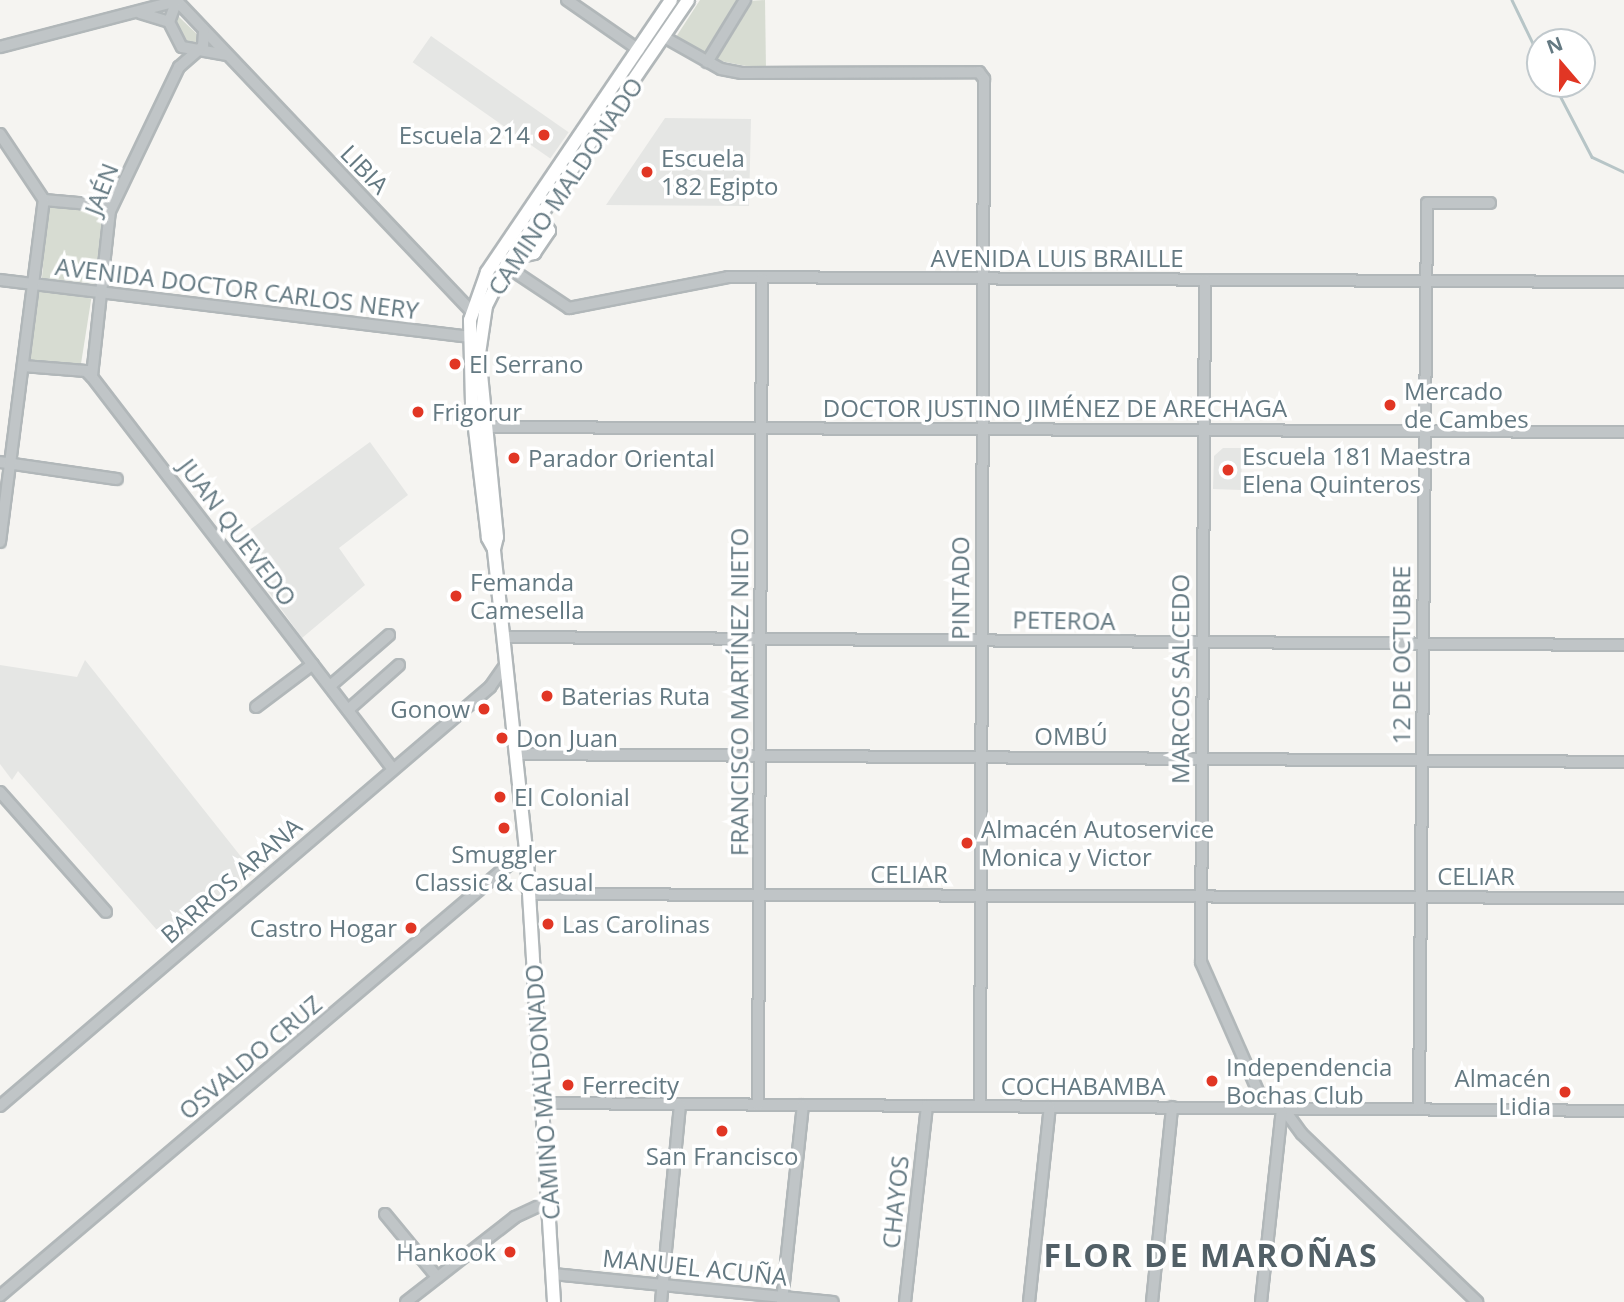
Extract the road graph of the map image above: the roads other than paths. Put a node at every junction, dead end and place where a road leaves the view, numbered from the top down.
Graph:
1 (177, 0) edge
2 (567, 0) edge
3 (671, 0) edge
4 (688, 0) edge
5 (745, 0) edge
6 (136, 13) junction
7 (169, 22) junction
8 (204, 32) junction
9 (664, 37) junction
10 (177, 40) junction
11 (0, 47) edge
12 (639, 50) junction
13 (198, 52) junction
14 (227, 55) junction
15 (707, 62) junction
16 (179, 67) junction
17 (0, 134) edge
18 (44, 200) junction
19 (1489, 203) dead end
20 (112, 206) junction
21 (536, 210) junction
22 (509, 262) junction
23 (762, 279) junction
24 (983, 279) junction
25 (0, 280) edge
26 (1205, 280) junction
27 (1424, 281) junction
28 (1624, 282) edge
29 (33, 284) junction
30 (100, 293) junction
31 (471, 311) junction
32 (468, 337) junction
33 (23, 366) junction
34 (92, 377) junction
35 (480, 427) junction
36 (759, 427) junction
37 (1203, 429) junction
38 (981, 430) junction
39 (1424, 430) junction
40 (1624, 432) edge
41 (5, 463) edge
42 (117, 478) dead end
43 (0, 542) edge
44 (389, 635) dead end
45 (503, 637) junction
46 (760, 638) junction
47 (981, 640) junction
48 (1201, 643) junction
49 (1423, 643) junction
50 (1624, 645) edge
51 (507, 663) junction
52 (313, 664) junction
53 (399, 665) dead end
54 (330, 687) junction
55 (490, 687) junction
56 (511, 696) junction
57 (256, 707) dead end
58 (348, 710) junction
59 (517, 754) junction
60 (761, 755) junction
61 (980, 757) junction
62 (1201, 758) junction
63 (1421, 760) junction
64 (1624, 762) edge
65 (393, 769) junction
66 (0, 792) edge
67 (526, 850) junction
68 (529, 894) junction
69 (760, 895) junction
70 (980, 895) junction
71 (1201, 896) junction
72 (1420, 897) junction
73 (1624, 898) edge
74 (106, 912) dead end
75 (542, 1103) junction
76 (680, 1105) junction
77 (758, 1105) junction
78 (803, 1105) junction
79 (0, 1106) edge
80 (927, 1106) junction
81 (980, 1106) junction
82 (1050, 1107) junction
83 (1171, 1107) junction
84 (1265, 1107) junction
85 (1283, 1108) junction
86 (1419, 1108) junction
87 (1624, 1111) edge
88 (550, 1201) junction
89 (385, 1214) dead end
90 (553, 1273) junction
91 (437, 1277) junction
92 (663, 1284) junction
93 (0, 1296) edge
94 (782, 1299) edge
95 (406, 1302) edge
96 (554, 1302) edge
97 (661, 1302) edge
98 (833, 1302) edge
99 (905, 1302) edge
100 (1029, 1302) edge
101 (1152, 1302) edge
102 (1261, 1302) edge
103 (1477, 1302) edge

1 - 6 street
1 - 7 street
1 - 8 street, LIBIA
2 - 12 street
3 - 12 main road, CAMINO MALDONADO
4 - 9 main road, CAMINO MALDONADO
5 - 15 street
6 - 7 street
6 - 11 street
7 - 10 street, JAÉN
8 - 13 street
8 - 14 street, LIBIA
9 - 15 street
9 - 21 main road, CAMINO MALDONADO
10 - 13 street
10 - 16 street, JAÉN
12 - 21 main road, CAMINO MALDONADO
13 - 14 street
13 - 16 street, JAÉN
14 - 31 street, LIBIA
15 - 24 street, PINTADO
16 - 20 street, JAÉN
17 - 18 street
18 - 20 street
18 - 29 street
19 - 27 street, 12 DE OCTUBRE
20 - 30 street, JAÉN
21 - 22 main road
21 - 31 main road, CAMINO MALDONADO
22 - 23 street, AVENIDA LUIS BRAILLE
22 - 35 main road, CAMINO MALDONADO
23 - 24 street, AVENIDA LUIS BRAILLE
23 - 36 street, FRANCISCO MARTÍNEZ NIETO
24 - 26 street, AVENIDA LUIS BRAILLE
24 - 38 street, PINTADO
25 - 29 street, AVENIDA DOCTOR CARLOS NERY
26 - 27 street, AVENIDA LUIS BRAILLE
26 - 37 street, MARCOS SALCEDO
27 - 28 street, AVENIDA LUIS BRAILLE
27 - 39 street, 12 DE OCTUBRE
29 - 30 street, AVENIDA DOCTOR CARLOS NERY
29 - 33 street
30 - 32 street, AVENIDA DOCTOR CARLOS NERY
30 - 34 street, JAÉN
31 - 32 main road, CAMINO MALDONADO
32 - 35 main road, CAMINO MALDONADO
33 - 34 street
33 - 41 street
34 - 52 street, JUAN QUEVEDO
35 - 36 street, DOCTOR JUSTINO JIMÉNEZ DE ARECHAGA
35 - 45 main road, CAMINO MALDONADO
36 - 38 street, DOCTOR JUSTINO JIMÉNEZ DE ARECHAGA
36 - 46 street, FRANCISCO MARTÍNEZ NIETO
37 - 38 street, DOCTOR JUSTINO JIMÉNEZ DE ARECHAGA
37 - 39 street, DOCTOR JUSTINO JIMÉNEZ DE ARECHAGA
37 - 48 street, MARCOS SALCEDO
38 - 47 street, PINTADO
39 - 40 street, DOCTOR JUSTINO JIMÉNEZ DE ARECHAGA
39 - 49 street, 12 DE OCTUBRE
41 - 42 street
41 - 43 street
44 - 54 street
45 - 46 street, PETEROA
45 - 51 main road, CAMINO MALDONADO
46 - 47 street, PETEROA
46 - 60 street, FRANCISCO MARTÍNEZ NIETO
47 - 48 street, PETEROA
47 - 61 street, PINTADO
48 - 49 street, PETEROA
48 - 62 street, MARCOS SALCEDO
49 - 50 street, PETEROA
49 - 63 street, 12 DE OCTUBRE
51 - 55 street, BARROS ARANA
51 - 56 main road, CAMINO MALDONADO
52 - 54 street, JUAN QUEVEDO
52 - 57 street
53 - 58 street
54 - 58 street, JUAN QUEVEDO
55 - 56 street
55 - 65 street, BARROS ARANA
56 - 59 main road, CAMINO MALDONADO
58 - 65 street, JUAN QUEVEDO
59 - 60 street, OMBÚ
59 - 67 main road, CAMINO MALDONADO
60 - 61 street, OMBÚ
60 - 69 street, FRANCISCO MARTÍNEZ NIETO
61 - 62 street, OMBÚ
61 - 70 street, PINTADO
62 - 63 street, OMBÚ
62 - 71 street, MARCOS SALCEDO
63 - 64 street, OMBÚ
63 - 72 street, 12 DE OCTUBRE
65 - 79 street, BARROS ARANA
66 - 74 street
67 - 68 main road, CAMINO MALDONADO
67 - 93 street, OSVALDO CRUZ
68 - 69 street, CELIAR
68 - 75 main road, CAMINO MALDONADO
69 - 70 street, CELIAR
69 - 77 street, FRANCISCO MARTÍNEZ NIETO
70 - 71 street, CELIAR
70 - 81 street, PINTADO
71 - 72 street, CELIAR
71 - 84 street, MARCOS SALCEDO
72 - 73 street, CELIAR
72 - 86 street, 12 DE OCTUBRE
75 - 76 street, COCHABAMBA
75 - 88 main road, CAMINO MALDONADO
76 - 77 street, COCHABAMBA
76 - 92 street
77 - 78 street, COCHABAMBA
78 - 80 street, COCHABAMBA
78 - 94 street
80 - 81 street, COCHABAMBA
80 - 99 street, CHAYOS
81 - 82 street, COCHABAMBA
82 - 83 street, COCHABAMBA
82 - 100 street
83 - 84 street, COCHABAMBA
83 - 101 street
84 - 85 street, COCHABAMBA
85 - 86 street, COCHABAMBA
85 - 102 street
85 - 103 street
86 - 87 street, COCHABAMBA
88 - 90 main road, CAMINO MALDONADO
88 - 91 street
89 - 91 street
90 - 92 street, MANUEL ACUÑA
90 - 96 main road, CAMINO MALDONADO
91 - 95 street
92 - 94 street, MANUEL ACUÑA
92 - 97 street
94 - 98 street, MANUEL ACUÑA

